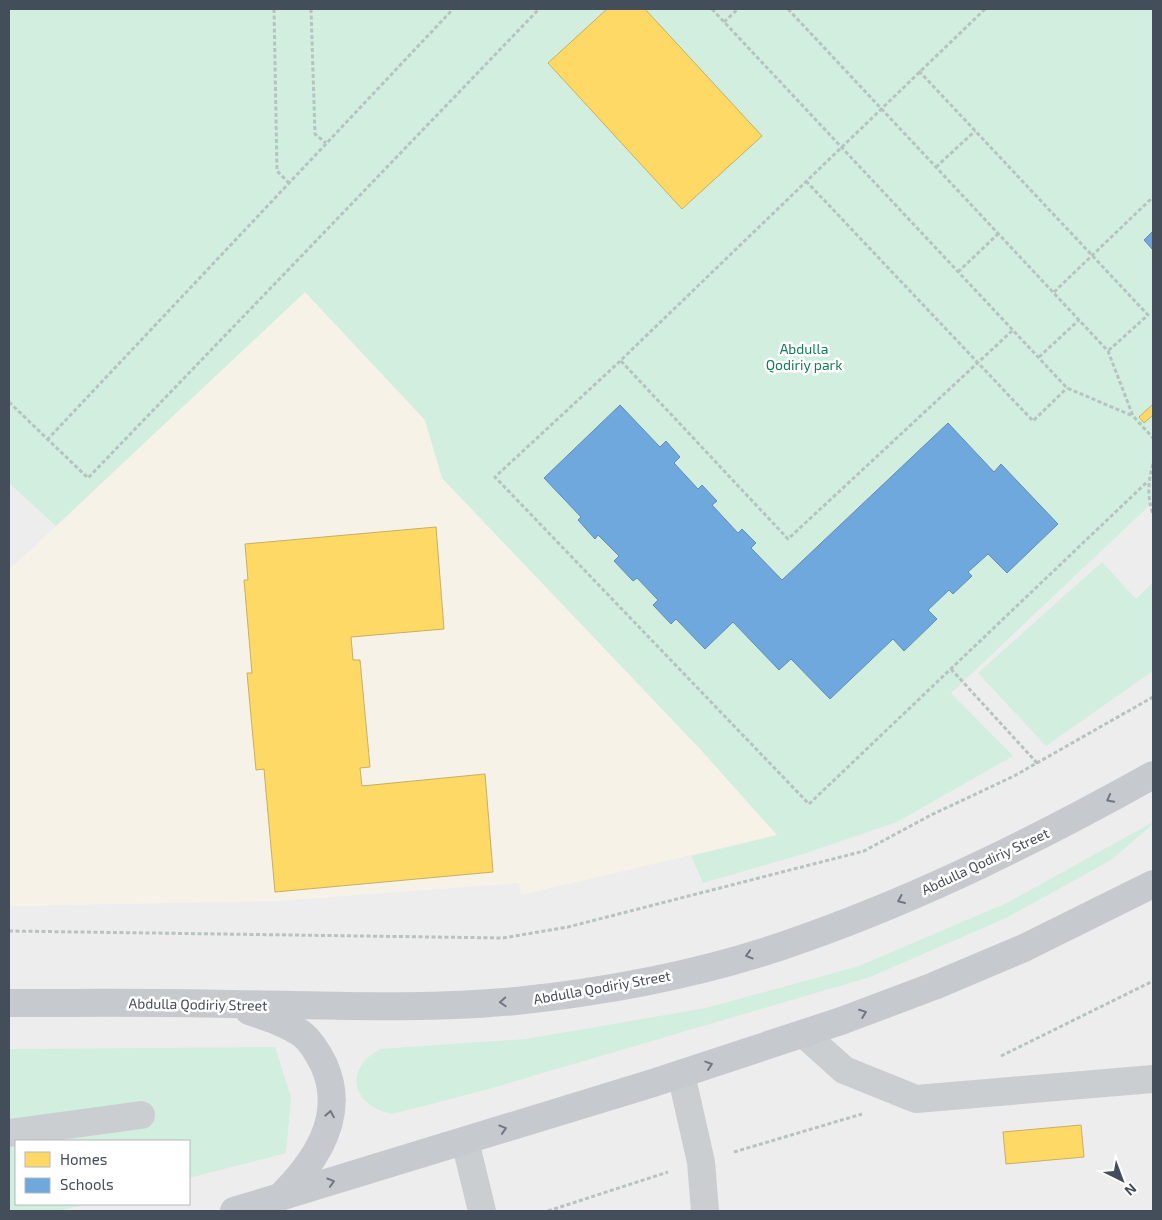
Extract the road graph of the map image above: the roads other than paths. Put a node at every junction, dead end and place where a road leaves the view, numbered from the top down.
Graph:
1 (1153, 775) edge
2 (1153, 884) edge
3 (9, 1003) edge
4 (228, 1004) junction
5 (804, 1034) junction
6 (680, 1074) junction
7 (1153, 1079) edge
8 (141, 1115) dead end
9 (9, 1133) edge
10 (464, 1141) junction
11 (278, 1199) junction
12 (234, 1211) edge
13 (482, 1211) edge
14 (705, 1211) edge

1 -> 4 main road, Abdulla Qodiriy Street
5 -> 2 main road
3 - 4 main road, Abdulla Qodiriy Street
11 -> 4 main road
6 -> 5 main road
5 - 7 street
10 -> 6 main road
6 - 14 street
8 - 9 street
11 -> 10 main road
10 - 13 street
11 - 12 main road

